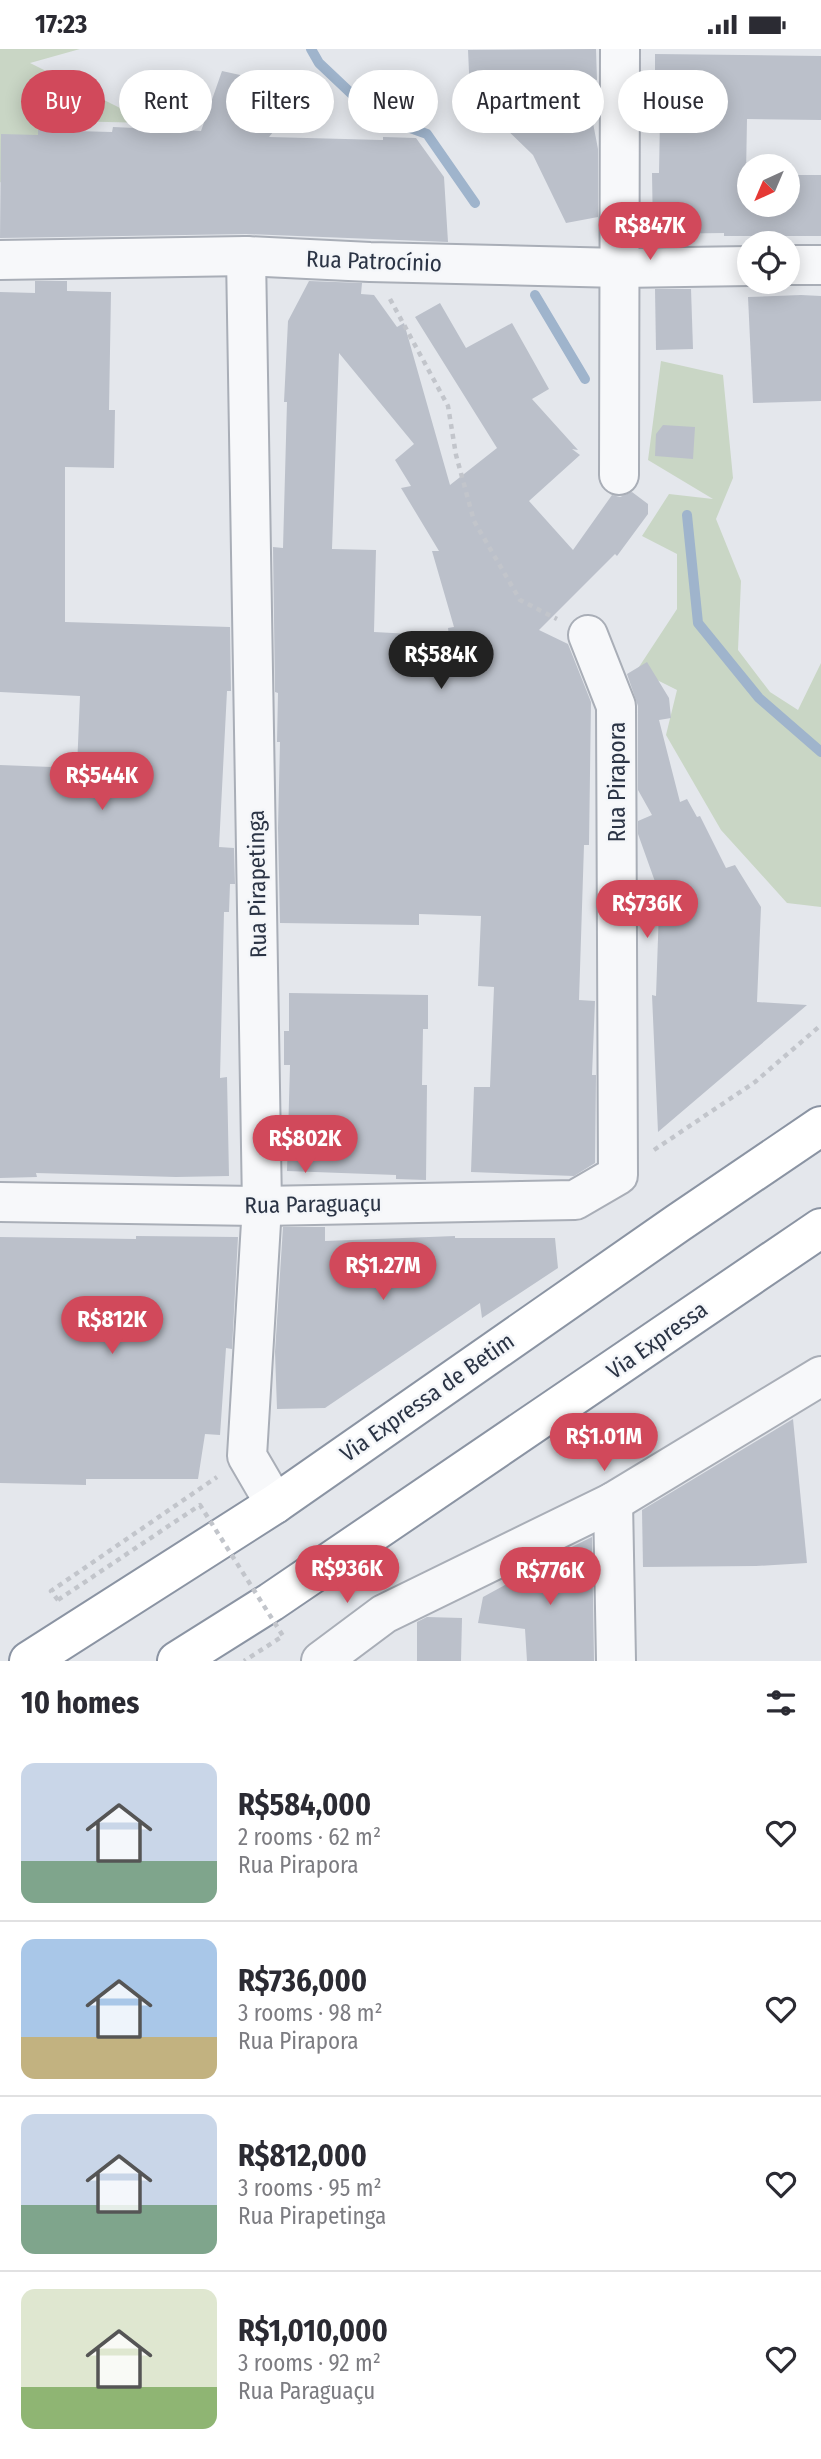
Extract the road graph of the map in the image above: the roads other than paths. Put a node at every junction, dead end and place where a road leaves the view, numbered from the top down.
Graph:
1 (620, 49) edge
2 (246, 256) junction
3 (0, 260) edge
4 (800, 265) edge
5 (821, 265) edge
6 (737, 266) edge
7 (620, 268) junction
8 (619, 475) dead end
9 (589, 635) road end
10 (821, 1126) edge
11 (618, 1175) joint
12 (0, 1202) edge
13 (262, 1206) junction
14 (821, 1228) edge
15 (821, 1376) edge
16 (613, 1502) junction
17 (275, 1504) junction
18 (29, 1661) edge
19 (177, 1661) edge
20 (321, 1661) edge
21 (616, 1661) edge

1 - 7 street
2 - 3 street, Rua Patrocínio
2 - 7 street, Rua Patrocínio
2 - 13 street, Rua Pirapetinga
4 - 5 street
6 - 7 street, Rua Patrocínio
7 - 8 street
9 - 11 street, Rua Pirapora
10 - 17 highway, Via Expressa de Betim
11 - 13 street, Rua Paraguaçu
12 - 13 street, Rua Paraguaçu
13 - 17 street, Rua Pirapetinga
14 - 19 highway, Via Expressa
15 - 16 street
16 - 20 street
16 - 21 street
17 - 18 highway, Via Expressa de Betim

